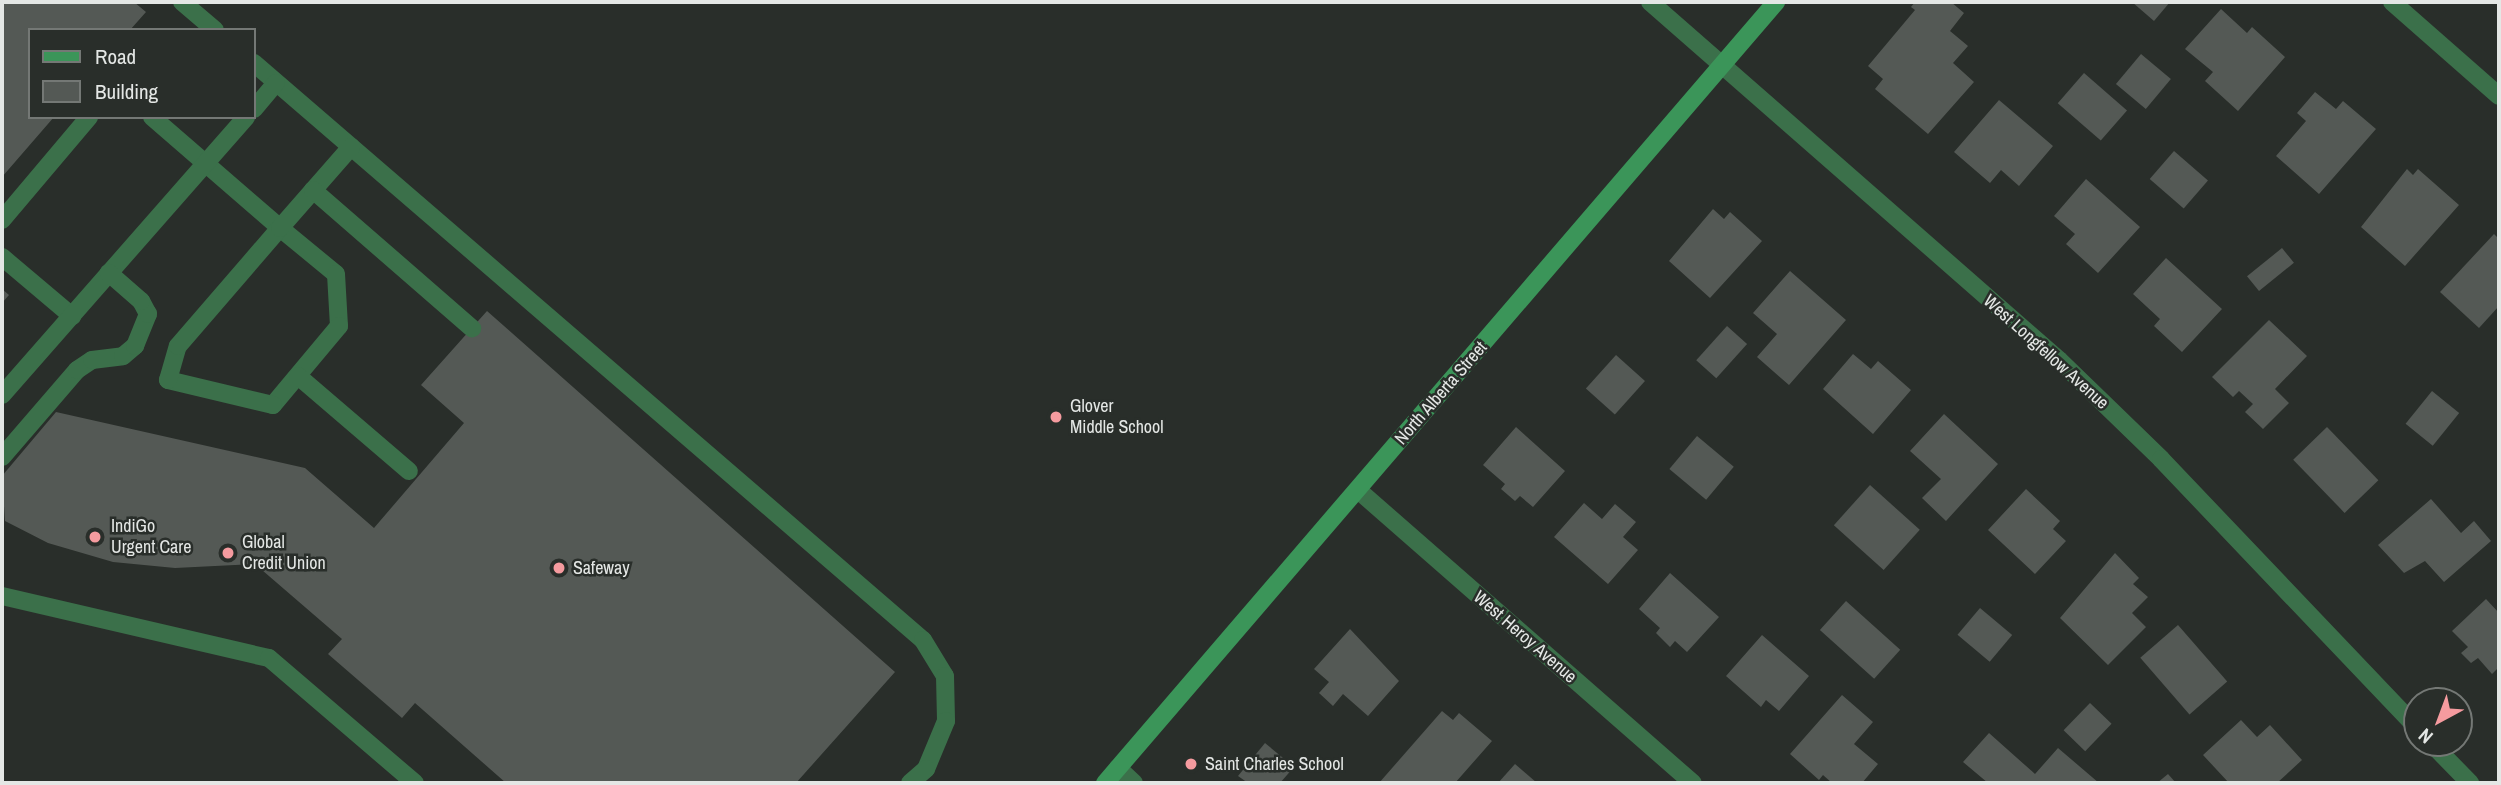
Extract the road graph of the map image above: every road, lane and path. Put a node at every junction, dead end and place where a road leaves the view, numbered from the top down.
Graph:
1 (182, 2) edge
2 (1650, 2) edge
3 (1776, 2) edge
4 (2392, 2) edge
5 (213, 28) edge
6 (1722, 64) junction
7 (256, 65) edge
8 (276, 83) junction
9 (2499, 96) edge
10 (256, 107) edge
11 (87, 119) edge
12 (154, 119) edge
13 (244, 119) edge
14 (351, 147) junction
15 (206, 163) junction
16 (313, 190) junction
17 (2, 220) edge
18 (280, 228) junction
19 (2, 257) edge
20 (110, 273) junction
21 (72, 316) junction
22 (472, 328) dead end
23 (298, 376) junction
24 (2, 396) edge
25 (2, 457) edge
26 (409, 471) dead end
27 (1358, 490) junction
28 (2, 596) edge
29 (2403, 714) edge
30 (2445, 757) edge
31 (1118, 768) junction
32 (415, 783) edge
33 (910, 783) edge
34 (1105, 783) edge
35 (1134, 783) edge
36 (1693, 783) edge
37 (2470, 783) edge

1 - 5 street
2 - 6 street, West Longfellow Avenue
3 - 6 main road, North Alberta Street
4 - 9 street
6 - 27 main road, North Alberta Street
6 - 29 street, West Longfellow Avenue
7 - 8 street
8 - 10 street
8 - 14 street
11 - 17 street
12 - 15 street
13 - 15 street
14 - 16 street
14 - 33 street
15 - 18 street
15 - 20 street
16 - 18 street
16 - 22 street
18 - 23 street
18 - 23 street
19 - 21 street
20 - 21 street
20 - 25 street
21 - 24 street
23 - 26 street
27 - 31 main road, North Alberta Street
27 - 36 street, West Heroy Avenue
28 - 32 street
30 - 37 street
31 - 34 main road, North Alberta Street
31 - 35 street

